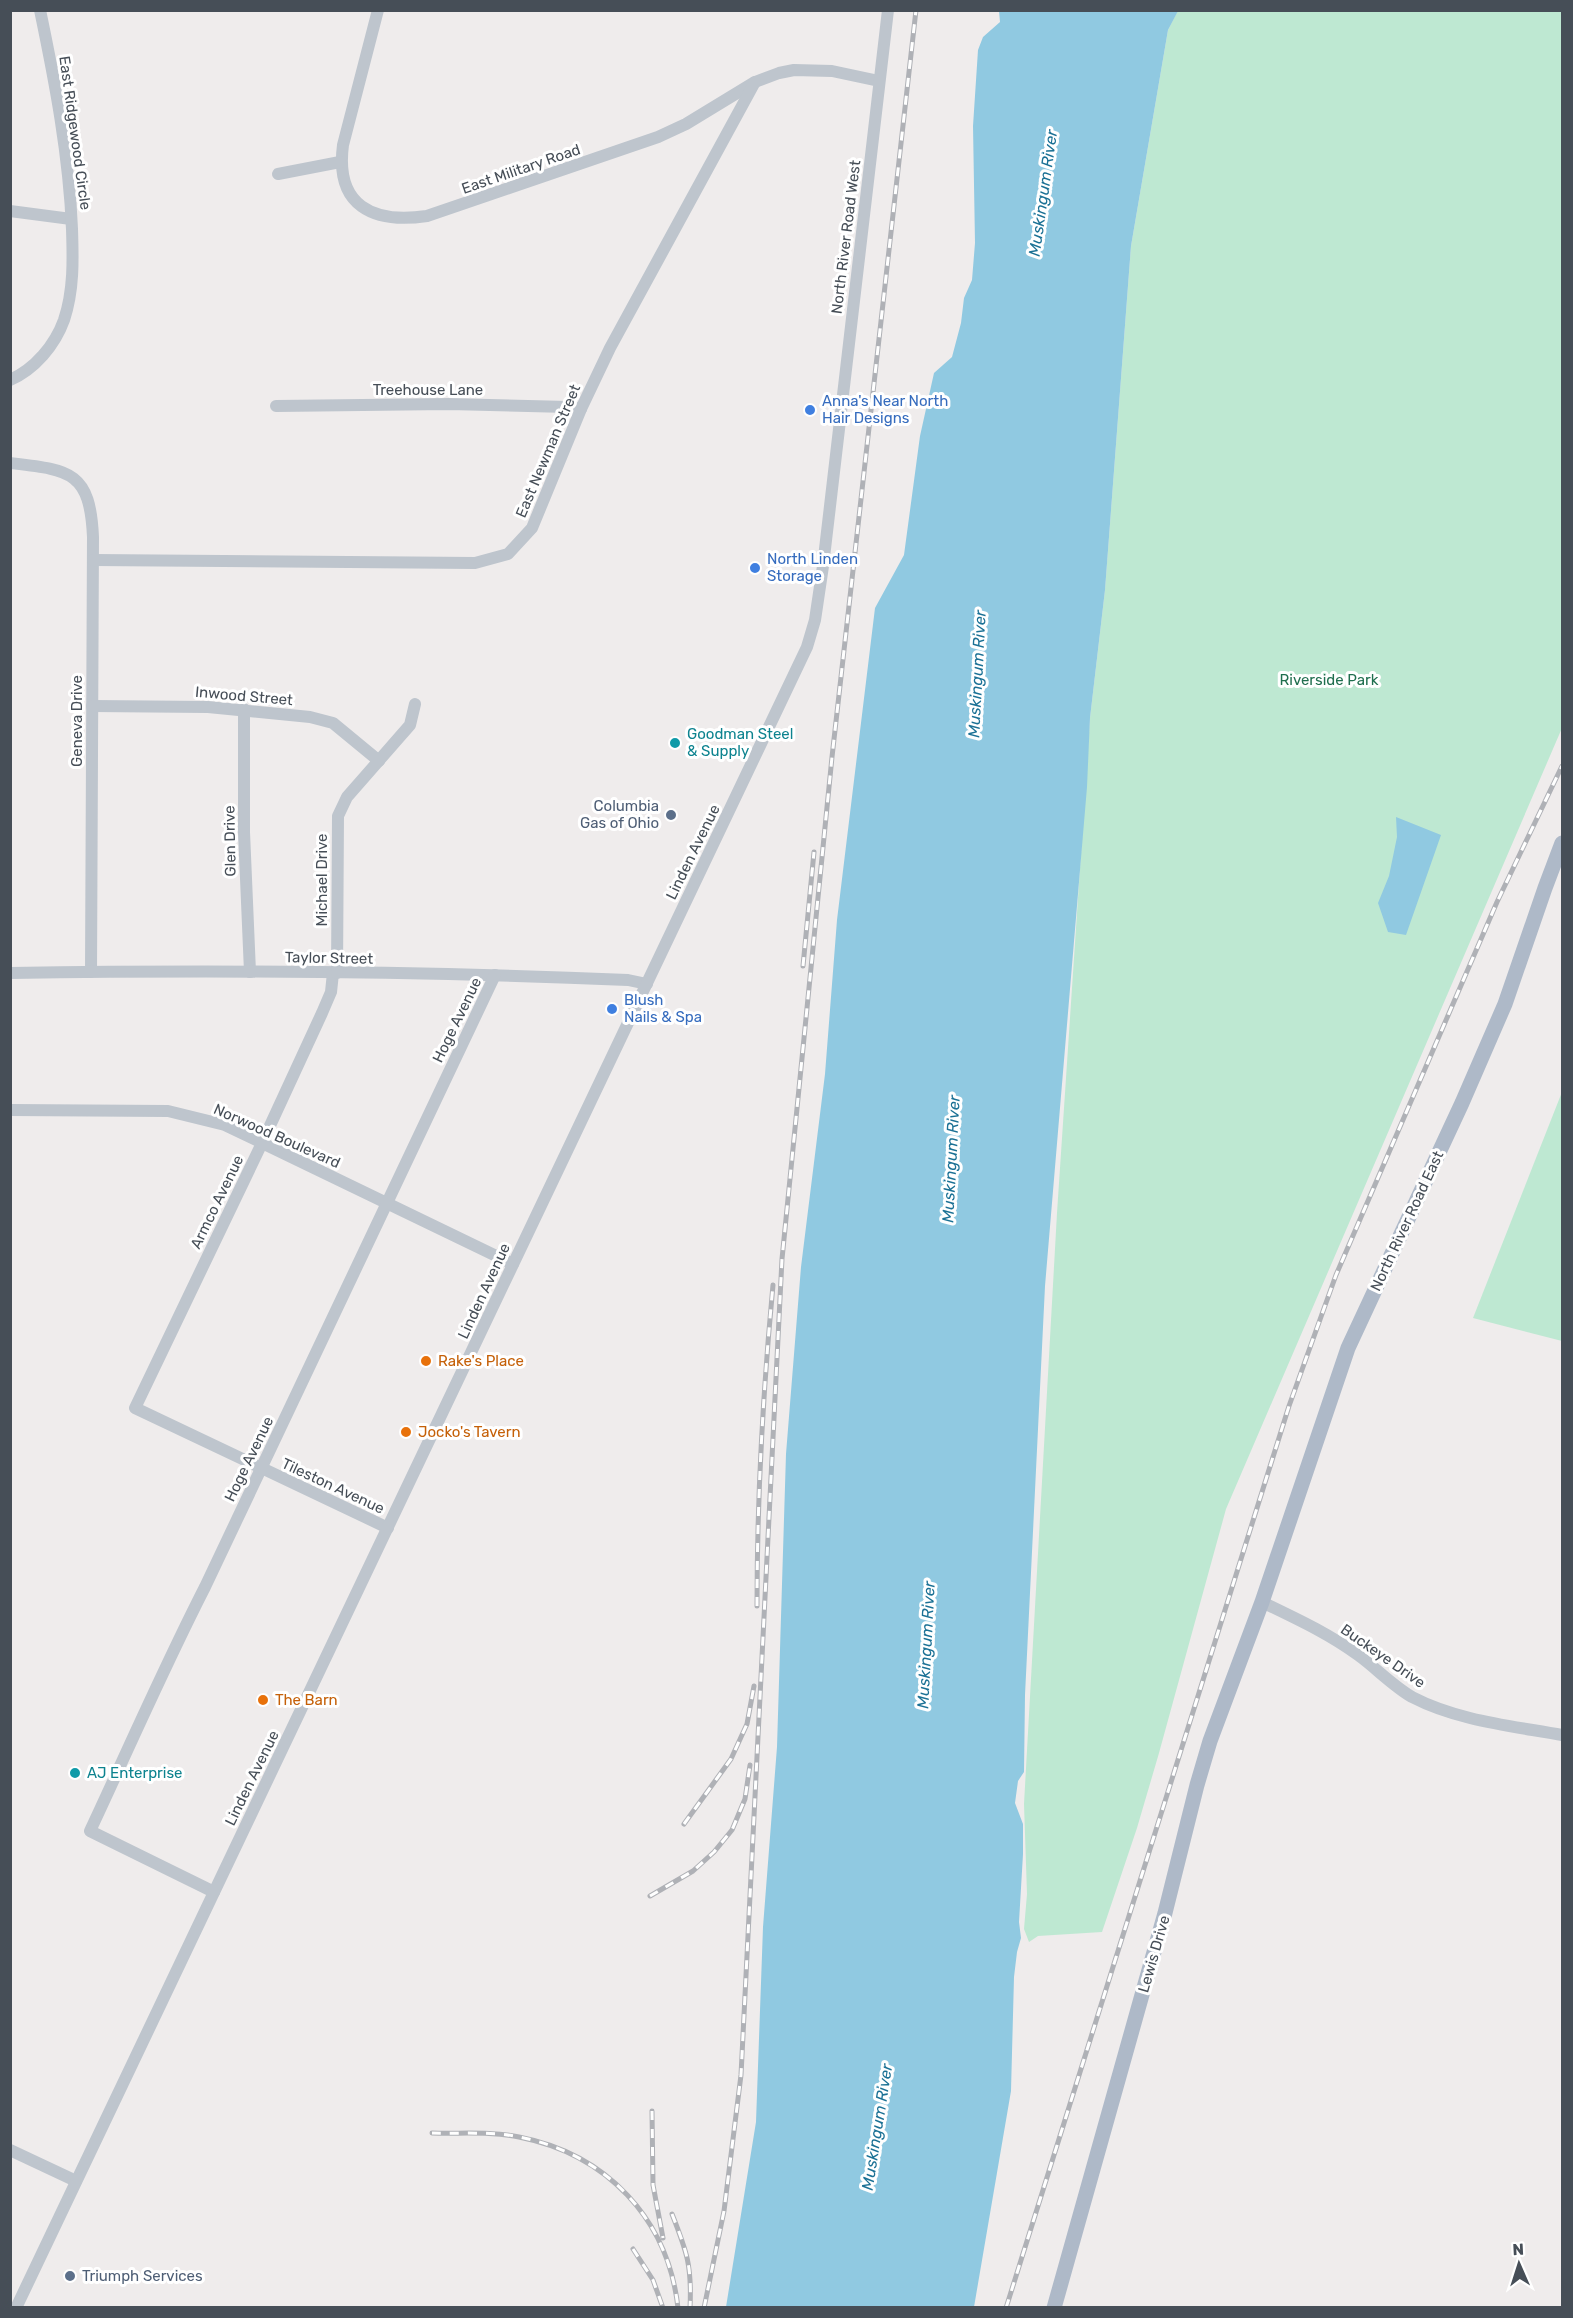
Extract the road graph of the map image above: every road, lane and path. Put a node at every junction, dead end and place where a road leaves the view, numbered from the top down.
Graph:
1 (40, 10) edge
2 (378, 10) edge
3 (888, 10) edge
4 (879, 81) junction
5 (755, 82) junction
6 (340, 162) junction
7 (278, 174) dead end
8 (10, 211) edge
9 (71, 219) junction
10 (10, 380) edge
11 (276, 406) dead end
12 (581, 409) junction
13 (10, 463) edge
14 (834, 466) joint
15 (93, 560) junction
16 (415, 704) dead end
17 (92, 706) junction
18 (244, 709) junction
19 (379, 761) junction
20 (1563, 843) edge
21 (91, 972) junction
22 (250, 972) junction
23 (10, 973) edge
24 (335, 973) junction
25 (495, 975) junction
26 (647, 984) junction
27 (10, 1110) edge
28 (262, 1143) junction
29 (387, 1202) junction
30 (513, 1264) junction
31 (135, 1408) joint
32 (260, 1468) junction
33 (388, 1528) junction
34 (1262, 1602) junction
35 (1563, 1736) edge
36 (214, 1892) junction
37 (10, 2150) edge
38 (76, 2181) junction
39 (16, 2307) edge
40 (1054, 2307) edge

1 - 9 street, East Ridgewood Circle
2 - 6 street, East Military Road
3 - 4 street, North River Road West
4 - 5 street, East Military Road
4 - 14 street, North River Road West
5 - 6 street, East Military Road
5 - 12 street, East Newman Street
6 - 7 street
8 - 9 street
9 - 10 street, East Ridgewood Circle
11 - 12 street, Treehouse Lane
12 - 15 street, East Newman Street
13 - 15 street, Geneva Drive
14 - 26 street, Linden Avenue
15 - 17 street, Geneva Drive
16 - 19 street, Michael Drive
17 - 18 street, Inwood Street
17 - 21 street, Geneva Drive
18 - 19 street, Inwood Street
18 - 22 street, Glen Drive
19 - 24 street, Michael Drive
20 - 34 main road, North River Road East
21 - 22 street, Taylor Street
21 - 23 street, Taylor Street
22 - 24 street, Taylor Street
24 - 25 street, Taylor Street
24 - 28 street, Armco Avenue
25 - 26 street, Taylor Street
25 - 29 street, Hoge Avenue
26 - 30 street, Linden Avenue
27 - 28 street, Norwood Boulevard
28 - 29 street, Norwood Boulevard
28 - 31 street, Armco Avenue
29 - 30 street, Norwood Boulevard
29 - 32 street, Hoge Avenue
30 - 33 street, Linden Avenue
31 - 32 street, Tileston Avenue
32 - 33 street, Tileston Avenue
32 - 36 street, Hoge Avenue
33 - 36 street, Linden Avenue
34 - 35 street, Buckeye Drive
34 - 40 main road, Lewis Drive
36 - 38 street, Linden Avenue
37 - 38 street
38 - 39 street, Linden Avenue

